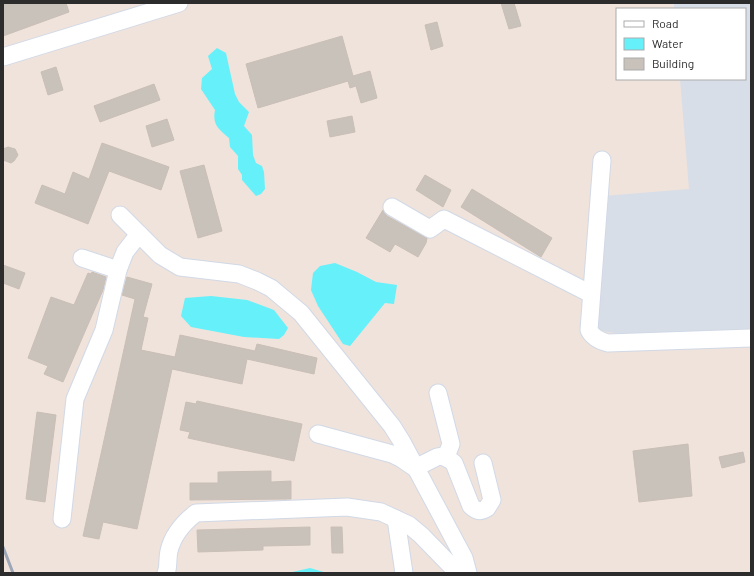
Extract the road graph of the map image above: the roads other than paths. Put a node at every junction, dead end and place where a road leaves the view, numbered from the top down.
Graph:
1 (179, 3) edge
2 (134, 9) edge
3 (3, 57) edge
4 (602, 160) dead end
5 (392, 207) dead end
6 (120, 215) dead end
7 (139, 234) junction
8 (82, 258) dead end
9 (118, 270) junction
10 (591, 294) junction
11 (751, 338) edge
12 (438, 393) dead end
13 (318, 434) dead end
14 (446, 457) junction
15 (483, 463) dead end
16 (415, 468) junction
17 (62, 519) dead end
18 (396, 519) junction
19 (166, 573) edge
20 (404, 573) edge
21 (458, 573) edge
22 (468, 573) edge

1 - 2 lane
2 - 3 lane
4 - 10 lane
5 - 10 lane
6 - 7 lane
7 - 9 lane
7 - 16 lane
8 - 9 lane
9 - 17 lane
10 - 11 lane
12 - 14 lane
13 - 16 lane
14 - 15 lane
14 - 16 lane
16 - 22 lane
18 - 19 lane
18 - 20 lane
18 - 21 lane

